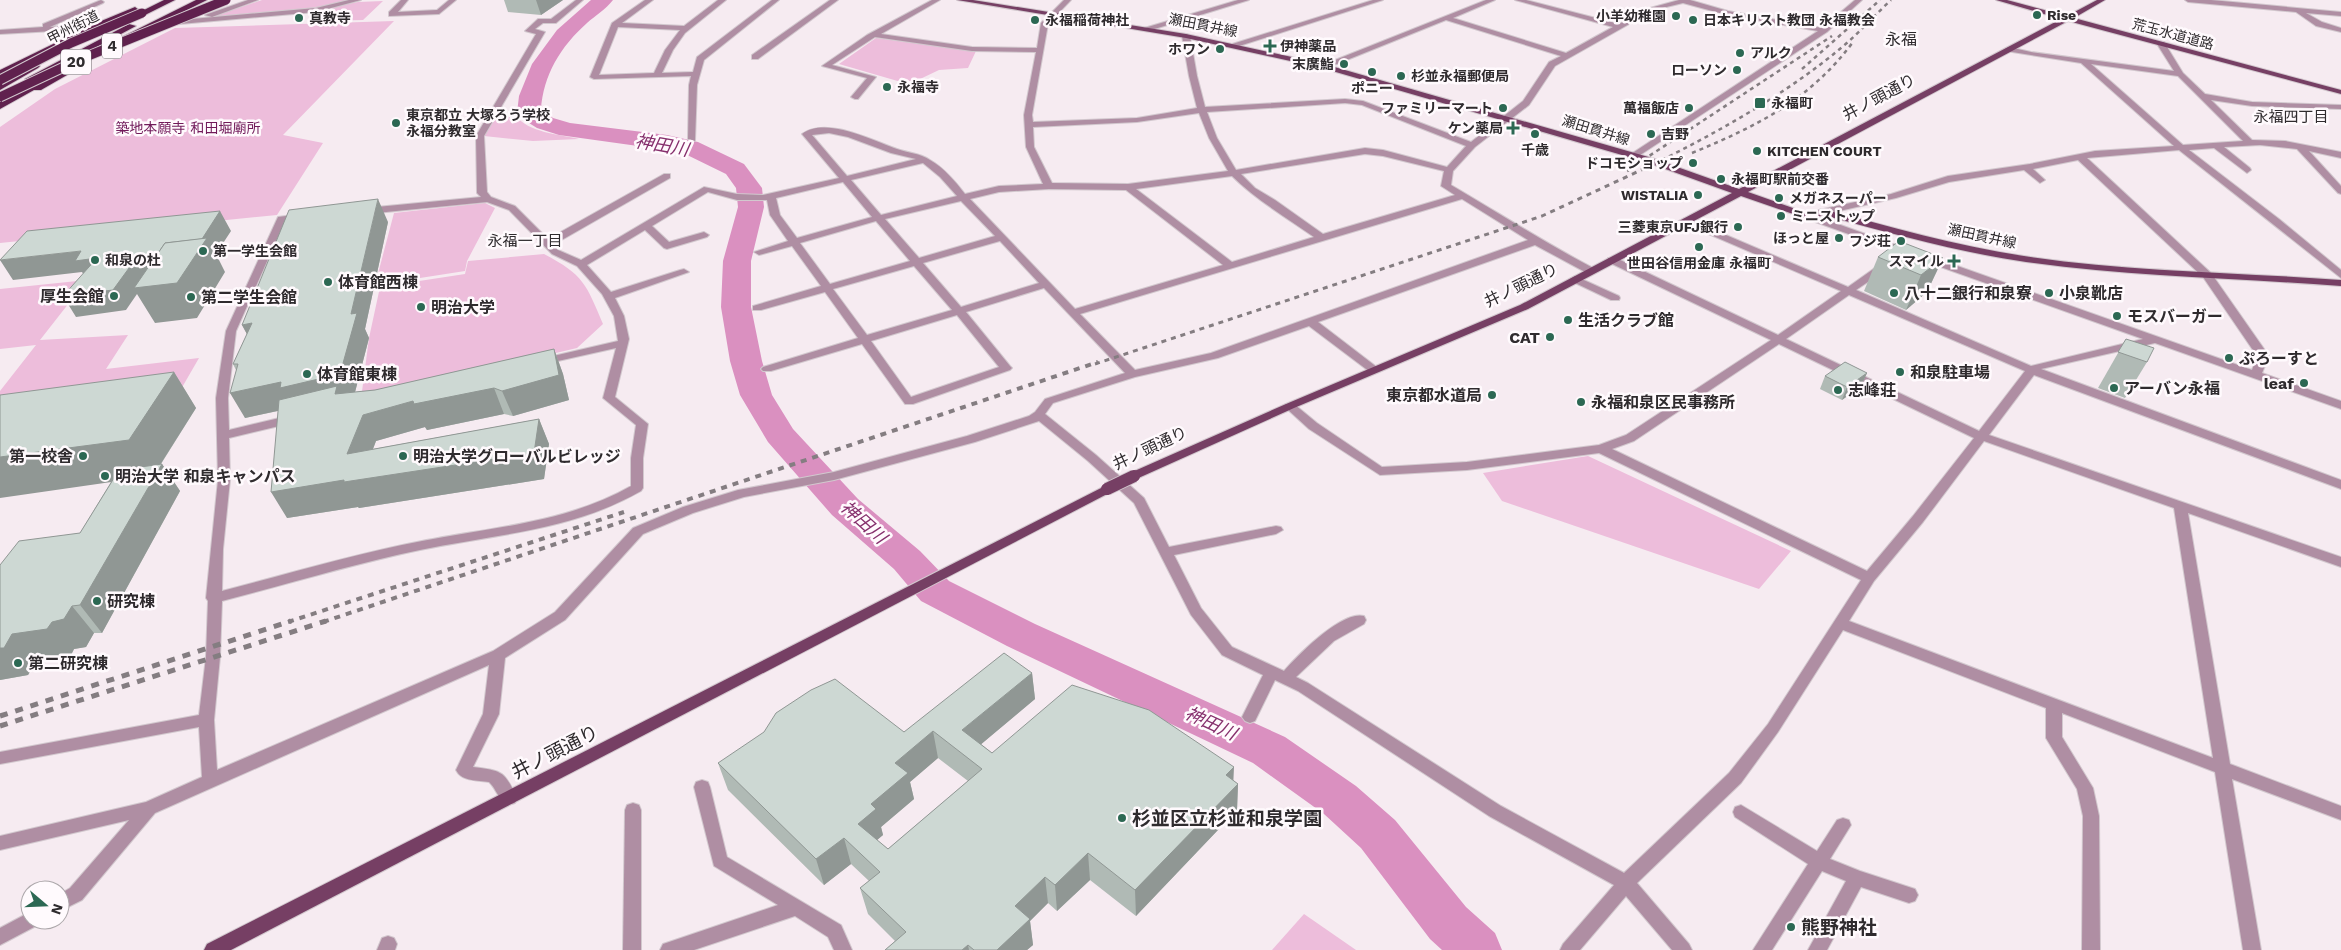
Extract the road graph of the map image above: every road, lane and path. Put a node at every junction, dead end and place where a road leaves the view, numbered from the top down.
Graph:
1 (171, 0) edge
2 (188, 0) edge
3 (203, 0) edge
4 (226, 0) edge
5 (255, 0) edge
6 (358, 0) edge
7 (405, 0) edge
8 (453, 0) edge
9 (580, 0) edge
10 (650, 0) edge
11 (723, 0) edge
12 (776, 0) edge
13 (835, 0) edge
14 (937, 0) edge
15 (960, 0) edge
16 (1068, 0) edge
17 (1246, 0) edge
18 (1380, 0) edge
19 (1492, 0) edge
20 (1518, 0) edge
21 (1542, 0) edge
22 (1686, 0) edge
23 (1859, 0) edge
24 (1999, 0) edge
25 (2102, 0) edge
26 (2188, 0) edge
27 (2301, 0) edge
28 (158, 1) edge
29 (101, 2) dead end
30 (1535, 5) junction
31 (2296, 10) junction
32 (2316, 12) junction
33 (142, 13) junction
34 (2341, 14) edge
35 (1052, 15) junction
36 (1446, 18) junction
37 (2067, 18) junction
38 (190, 22) junction
39 (154, 23) junction
40 (616, 25) junction
41 (97, 26) junction
42 (107, 26) junction
43 (1621, 27) junction
44 (684, 28) junction
45 (39, 29) junction
46 (1145, 29) junction
47 (1824, 30) junction
48 (2341, 30) edge
49 (0, 32) edge
50 (874, 35) junction
51 (1186, 36) junction
52 (2160, 44) junction
53 (1233, 45) junction
54 (2009, 49) junction
55 (1041, 50) junction
56 (1565, 55) junction
57 (755, 57) dead end
58 (83, 58) junction
59 (2083, 61) junction
60 (1324, 66) junction
61 (0, 74) edge
62 (697, 74) junction
63 (2180, 74) junction
64 (657, 76) junction
65 (0, 81) edge
66 (0, 87) edge
67 (2341, 92) edge
68 (855, 96) dead end
69 (2202, 96) junction
70 (0, 97) edge
71 (0, 101) edge
72 (0, 106) edge
73 (2341, 106) edge
74 (1201, 110) junction
75 (0, 113) edge
76 (1508, 118) junction
77 (1029, 125) junction
78 (692, 139) dead end
79 (2250, 143) junction
80 (1472, 145) junction
81 (2217, 146) junction
82 (2300, 147) junction
83 (2182, 148) junction
84 (1046, 154) dead end
85 (1034, 155) junction
86 (1634, 156) junction
87 (2341, 156) edge
88 (2080, 157) junction
89 (924, 160) junction
90 (2027, 168) junction
91 (1449, 170) junction
92 (2248, 170) dead end
93 (1233, 173) junction
94 (667, 176) dead end
95 (845, 180) junction
96 (2040, 180) dead end
97 (1049, 186) junction
98 (1128, 187) junction
99 (1741, 191) junction
100 (2341, 191) edge
101 (962, 196) junction
102 (1462, 196) junction
103 (767, 197) junction
104 (488, 199) junction
105 (356, 212) edge
106 (1822, 212) junction
107 (309, 216) edge
108 (1810, 217) junction
109 (878, 218) junction
110 (1686, 221) junction
111 (646, 226) junction
112 (704, 234) dead end
113 (1003, 237) junction
114 (1322, 238) junction
115 (1536, 241) junction
116 (794, 242) junction
117 (548, 244) junction
118 (1905, 251) junction
119 (759, 252) dead end
120 (1612, 260) junction
121 (917, 262) junction
122 (581, 264) junction
123 (1231, 266) junction
124 (684, 271) dead end
125 (1591, 271) junction
126 (2207, 274) junction
127 (2341, 274) edge
128 (1576, 279) junction
129 (2341, 283) edge
130 (1046, 284) junction
131 (828, 288) junction
132 (1849, 291) junction
133 (609, 296) junction
134 (1615, 298) dead end
135 (757, 308) dead end
136 (959, 311) junction
137 (1075, 312) junction
138 (1310, 321) junction
139 (865, 340) junction
140 (1778, 340) junction
141 (2153, 340) junction
142 (622, 343) junction
143 (529, 364) edge
144 (766, 369) dead end
145 (1374, 370) junction
146 (2032, 370) junction
147 (1132, 374) junction
148 (2256, 375) junction
149 (2341, 404) edge
150 (1290, 406) junction
151 (308, 416) edge
152 (1039, 416) junction
153 (224, 435) junction
154 (1980, 436) junction
155 (1601, 449) junction
156 (2341, 485) edge
157 (2180, 506) junction
158 (1276, 530) dead end
159 (1166, 552) junction
160 (2341, 562) edge
161 (1869, 578) junction
162 (213, 598) junction
163 (1359, 620) dead end
164 (1840, 623) junction
165 (498, 655) junction
166 (1272, 672) junction
167 (1286, 679) junction
168 (2054, 703) junction
169 (1250, 718) dead end
170 (206, 720) junction
171 (0, 758) edge
172 (2224, 769) junction
173 (210, 780) junction
174 (702, 787) dead end
175 (508, 798) junction
176 (148, 808) junction
177 (633, 810) dead end
178 (1740, 812) dead end
179 (2341, 813) edge
180 (1843, 824) dead end
181 (0, 843) edge
182 (1819, 862) junction
183 (1857, 878) junction
184 (1626, 883) junction
185 (1909, 895) dead end
186 (70, 897) edge
187 (797, 907) junction
188 (20, 926) edge
189 (0, 937) edge
190 (213, 950) edge
191 (632, 950) edge
192 (668, 950) edge
193 (844, 950) edge
194 (1569, 950) edge
195 (1683, 950) edge
196 (1762, 950) edge
197 (1817, 950) edge
198 (2091, 950) edge
199 (2252, 950) edge

1 - 33 highway, 4
2 - 70 highway, 4, bridge
3 - 39 highway, 甲州街道 / 20
4 - 58 highway, 4, bridge
5 - 38 street
6 - 38 street
7 - 8 street
9 - 104 street
10 - 40 street
11 - 44 street
12 - 62 street
13 - 57 street
14 - 50 street
15 - 35 main road, 瀬田貫井線
16 - 35 street
17 - 46 street
18 - 53 street
19 - 36 street
20 - 30 street
21 - 30 street
22 - 43 street
22 - 47 street
23 - 47 street
24 - 37 main road, 荒玉水道道路
25 - 37 main road, 井ノ頭通り
26 - 31 street
27 - 32 street
28 - 41 highway, 20
28 - 42 highway, 甲州街道 / 20
29 - 45 street
30 - 43 street
31 - 32 street
31 - 48 street
32 - 34 street
33 - 65 highway, bridge
33 - 66 highway, 4, bridge
35 - 46 main road, 瀬田貫井線
35 - 55 street
36 - 56 street
36 - 60 street
37 - 52 main road, 荒玉水道道路
37 - 54 main road, 井ノ頭通り
38 - 39 street
39 - 72 highway, 甲州街道 / 20
39 - 75 highway
40 - 44 street
40 - 64 street
41 - 42 street
41 - 45 street
41 - 61 highway, 20
42 - 65 highway, 甲州街道 / 20
43 - 56 street
44 - 64 street
45 - 49 street
46 - 51 main road, 瀬田貫井線
47 - 86 street
50 - 55 street
50 - 68 street
51 - 53 main road, 瀬田貫井線
51 - 74 street
52 - 63 street
52 - 67 main road, 荒玉水道道路
53 - 60 main road, 瀬田貫井線
54 - 59 street
54 - 99 main road, 井ノ頭通り
55 - 77 street
56 - 76 street
58 - 70 highway, 4, bridge
58 - 71 highway, bridge
59 - 63 street
59 - 83 street
60 - 76 main road, 瀬田貫井線
62 - 64 street
62 - 78 street
63 - 69 street
69 - 73 street
69 - 79 street
74 - 77 street
74 - 80 street
74 - 93 street
76 - 80 street
76 - 86 main road, 瀬田貫井線
77 - 85 street
79 - 81 street
79 - 82 street
80 - 91 street
81 - 83 street
81 - 92 street
82 - 87 street
82 - 100 street
83 - 88 street
83 - 127 street
84 - 85 street
85 - 97 street
86 - 99 main road, 瀬田貫井線
88 - 90 street
88 - 126 street
89 - 95 street
89 - 95 street
89 - 101 street
90 - 96 street
90 - 106 street
91 - 93 street
91 - 102 street
93 - 98 street
93 - 114 street
94 - 117 street
95 - 103 street
95 - 109 street
97 - 98 street
97 - 101 street
98 - 123 street
99 - 108 main road, 瀬田貫井線
99 - 110 main road, 井ノ頭通り
101 - 109 street
101 - 113 street
102 - 114 street
102 - 115 street
103 - 111 street
103 - 116 street
104 - 105 street
104 - 117 street
106 - 108 main road
106 - 126 main road, 瀬田貫井線
107 - 153 street
108 - 118 street
109 - 116 street
109 - 121 street
110 - 120 main road, 井ノ頭通り
110 - 132 street
111 - 112 street
111 - 122 street
113 - 121 street
113 - 130 street
114 - 123 street
115 - 125 street
115 - 138 street
116 - 119 street
116 - 131 street
117 - 122 street
118 - 132 street
118 - 141 street
120 - 125 main road, 井ノ頭通り
120 - 140 street
121 - 131 street
121 - 136 street
122 - 133 street
123 - 137 street
124 - 133 street
125 - 128 main road, 井ノ頭通り
126 - 129 main road, 瀬田貫井線
126 - 148 street
128 - 134 street
128 - 145 main road, 井ノ頭通り
130 - 136 street
130 - 137 street
131 - 135 street
131 - 139 street
132 - 140 street
132 - 146 street
133 - 142 street
136 - 139 street
136 - 139 street
137 - 147 street
138 - 145 street
138 - 147 street
139 - 144 street
140 - 154 street
140 - 155 street
141 - 146 street
141 - 148 street
142 - 143 street
142 - 162 street
145 - 150 main road, 井ノ頭通り
146 - 154 street
146 - 156 street
147 - 152 street
148 - 149 street
150 - 155 street
150 - 175 main road, 井ノ頭通り, bridge
151 - 153 street
152 - 159 street
152 - 165 street
153 - 162 street
154 - 157 street
154 - 161 street
155 - 161 street
157 - 160 street
157 - 172 street
158 - 159 street
159 - 166 street
161 - 164 street
162 - 170 street
163 - 167 street
164 - 168 street
164 - 184 street
165 - 173 street
165 - 175 street
166 - 167 street
166 - 169 street
167 - 184 street
168 - 172 street
168 - 198 street
170 - 171 street
170 - 173 street
172 - 179 street
172 - 199 street
173 - 176 street
174 - 187 street
175 - 190 main road, 井ノ頭通り
176 - 181 street
176 - 186 street
177 - 191 street
178 - 182 street
180 - 182 street
182 - 183 street
182 - 196 street
183 - 185 street
183 - 197 street
184 - 194 street
184 - 195 street
187 - 192 street
187 - 193 street
188 - 189 street

